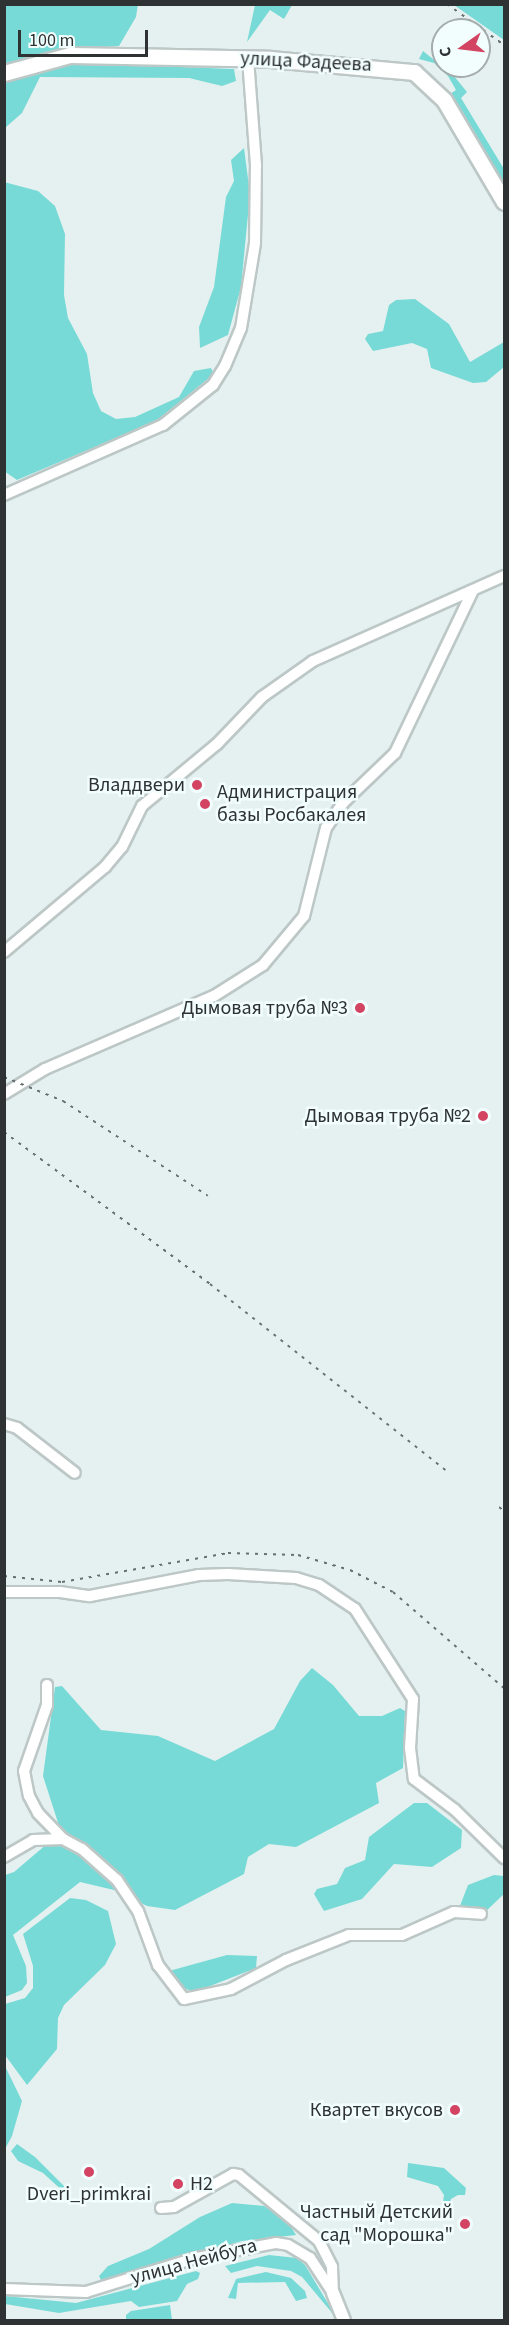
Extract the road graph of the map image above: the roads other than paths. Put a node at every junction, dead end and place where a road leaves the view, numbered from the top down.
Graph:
1 (248, 58) junction
2 (4, 73) edge
3 (504, 202) edge
4 (4, 495) edge
5 (504, 576) edge
6 (472, 592) junction
7 (4, 952) edge
8 (4, 1094) edge
9 (4, 1424) edge
10 (75, 1473) dead end
11 (4, 1592) edge
12 (47, 1685) dead end
13 (63, 1839) junction
14 (4, 1857) edge
15 (504, 1858) edge
16 (481, 1914) dead end
17 (161, 2208) dead end
18 (4, 2289) edge
19 (333, 2293) junction
20 (344, 2320) edge

1 - 2 main road, улица Фадеева
1 - 3 main road, улица Фадеева
1 - 4 street
5 - 6 street
6 - 7 street
6 - 8 street
9 - 10 street
11 - 15 street
12 - 13 street
13 - 14 street
13 - 16 street
17 - 19 street
18 - 19 street, улица Нейбута
19 - 20 street, улица Нейбута

